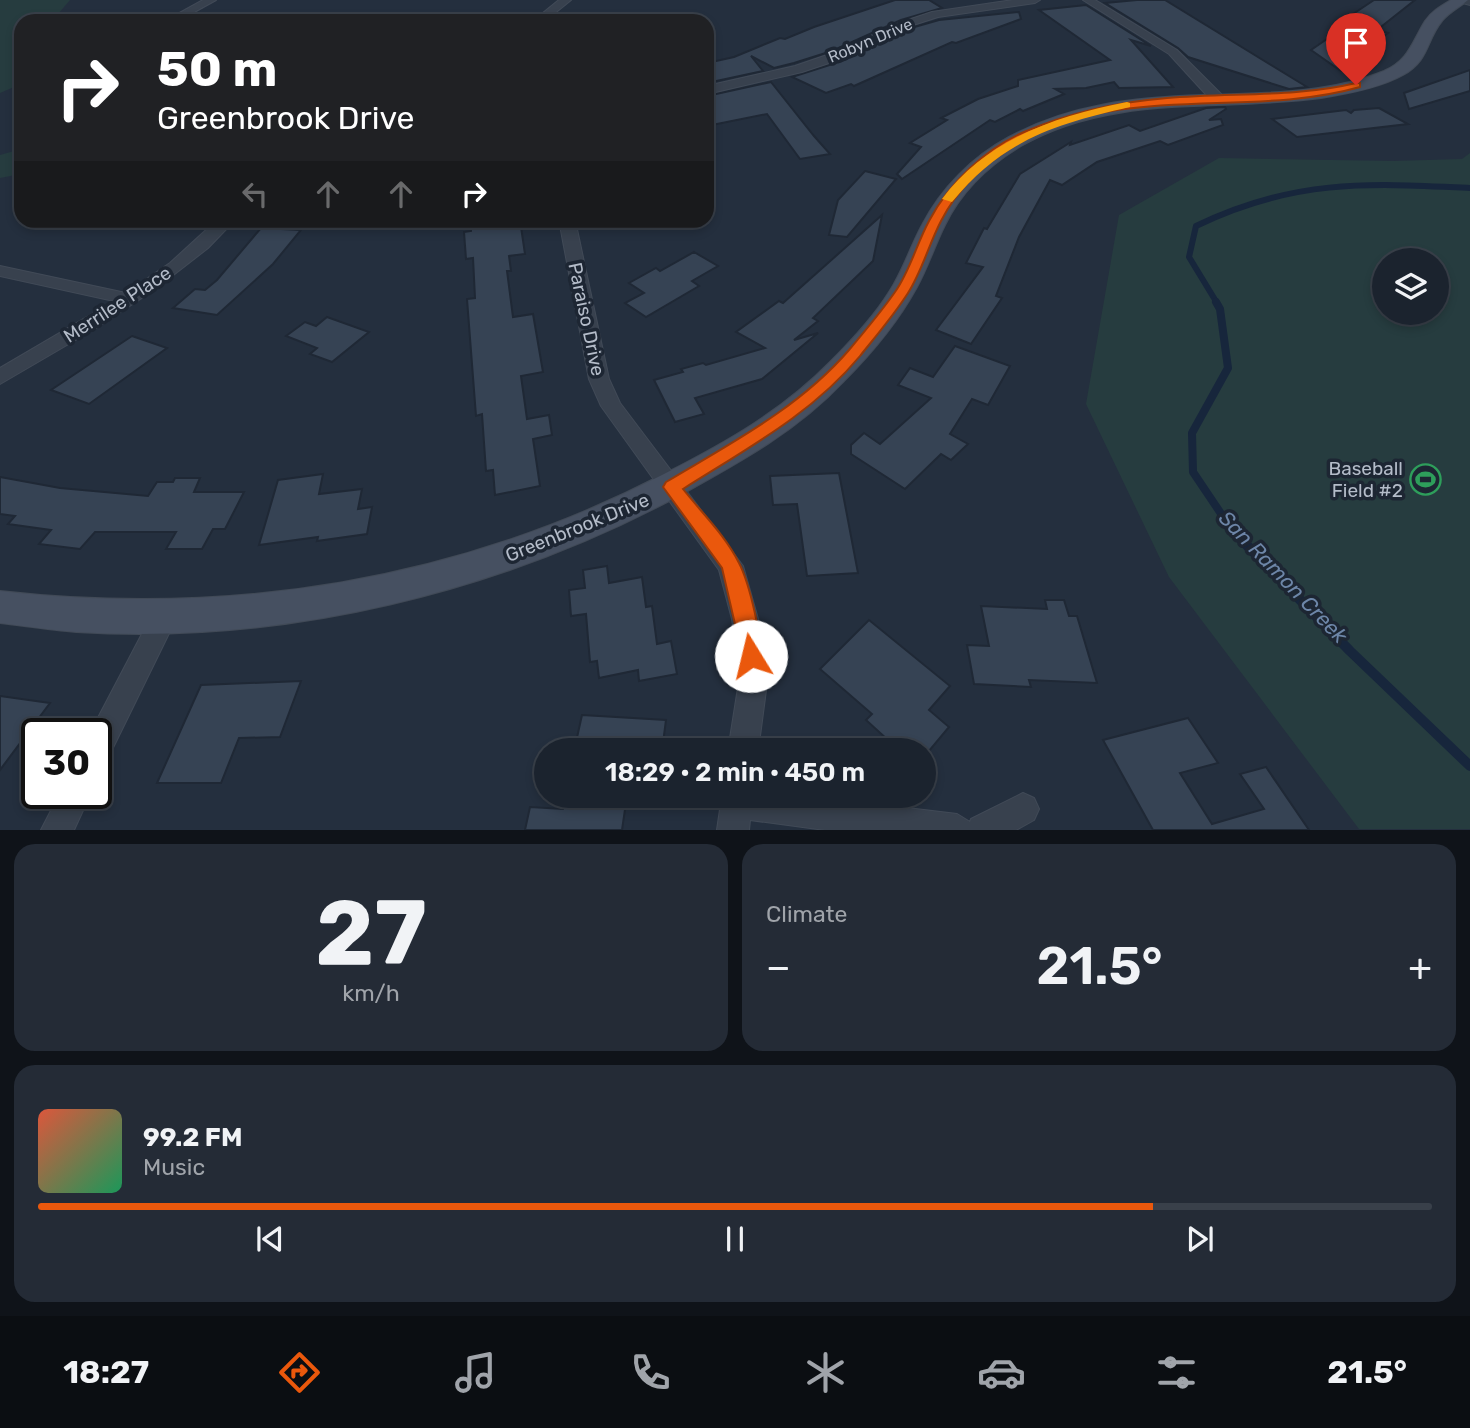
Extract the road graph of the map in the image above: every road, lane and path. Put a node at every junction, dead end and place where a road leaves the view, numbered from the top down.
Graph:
1 (211, 0) edge
2 (566, 0) edge
3 (1035, 0) edge
4 (1088, 0) edge
5 (1462, 0) edge
6 (1470, 2) edge
7 (184, 14) edge
8 (547, 14) edge
9 (714, 88) edge
10 (1217, 98) junction
11 (219, 228) edge
12 (569, 228) edge
13 (1, 271) edge
14 (128, 299) junction
15 (0, 377) edge
16 (672, 487) junction
17 (0, 607) edge
18 (164, 617) junction
19 (112, 720) edge
20 (745, 738) edge
21 (68, 809) edge
22 (1023, 809) dead end
23 (735, 810) edge
24 (57, 830) edge
25 (957, 830) edge
26 (982, 830) edge

1 - 7 street
2 - 8 street
3 - 9 street, Robyn Drive
4 - 10 street
5 - 6 street
5 - 10 street, Greenbrook Drive
10 - 16 street, Greenbrook Drive
11 - 14 street, Merrilee Place
12 - 16 street, Paraiso Drive
13 - 14 street
14 - 15 street, Merrilee Place
16 - 18 street, Greenbrook Drive
16 - 20 street, Paraiso Drive
17 - 18 street, Greenbrook Drive
18 - 19 street
21 - 24 street
22 - 26 street
23 - 25 street

